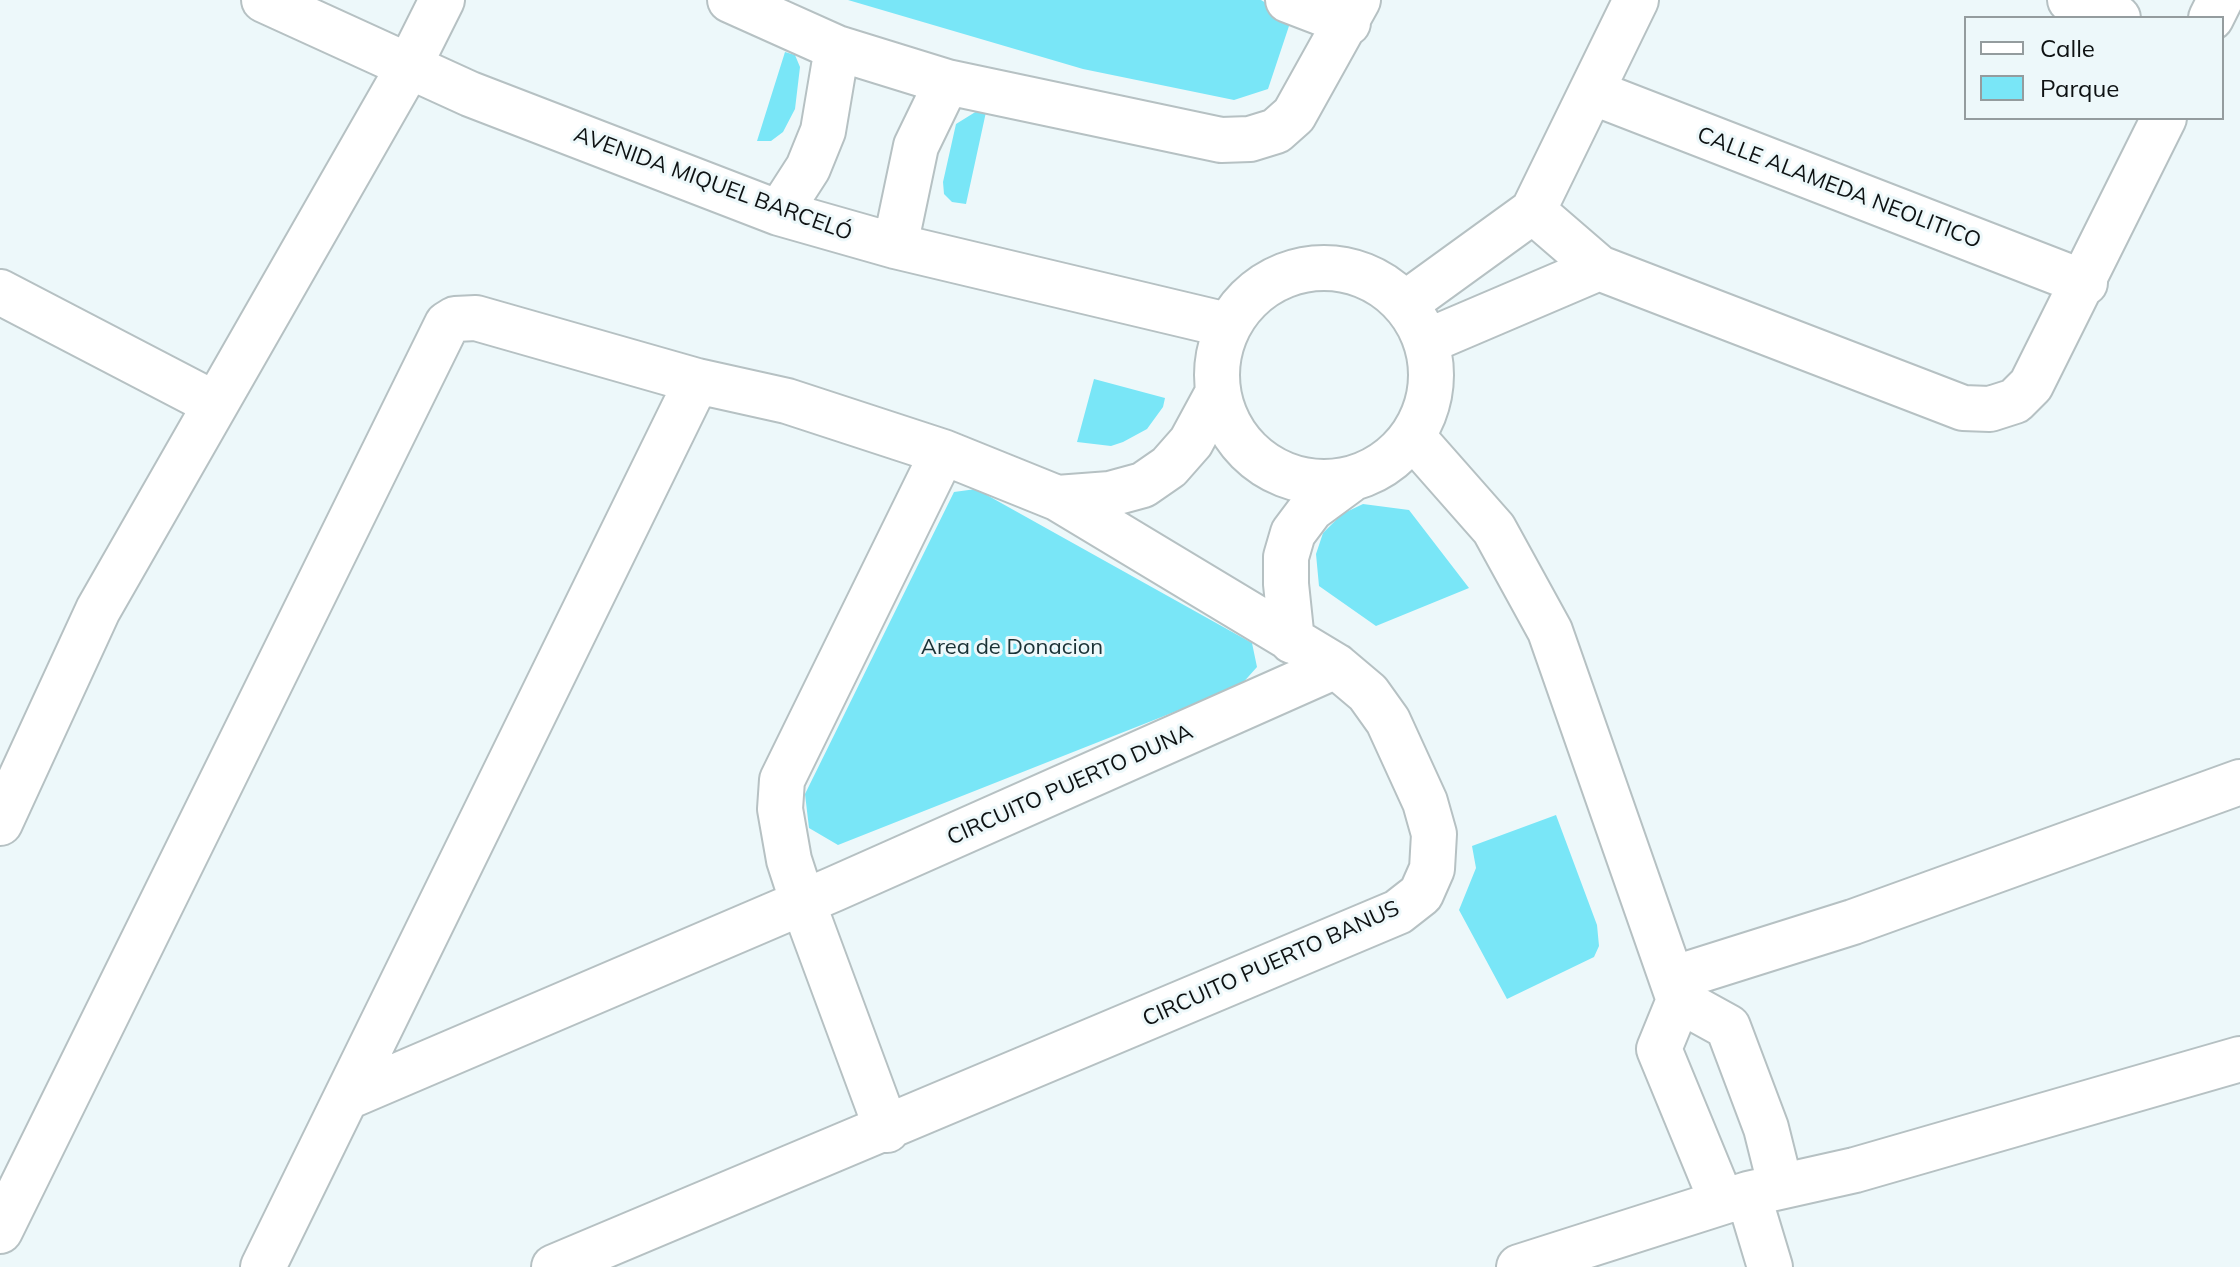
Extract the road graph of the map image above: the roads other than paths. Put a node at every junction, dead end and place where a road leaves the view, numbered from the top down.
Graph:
1 (264, 0) edge
2 (442, 0) edge
3 (730, 0) edge
4 (1288, 0) edge
5 (1636, 0) edge
6 (2070, 0) edge
7 (1353, 11) edge
8 (2113, 16) edge
9 (837, 48) junction
10 (408, 68) junction
11 (947, 82) junction
12 (1592, 92) junction
13 (2163, 120) edge
14 (1533, 211) junction
15 (779, 213) junction
16 (895, 246) junction
17 (1599, 268) junction
18 (2085, 283) junction
19 (0, 292) edge
20 (1406, 303) junction
21 (1227, 325) junction
22 (1428, 341) junction
23 (697, 381) junction
24 (1217, 394) junction
25 (215, 404) junction
26 (1412, 436) junction
27 (943, 452) junction
28 (1349, 481) junction
29 (1057, 498) junction
30 (1292, 641) junction
31 (1336, 666) junction
32 (2240, 782) edge
33 (0, 823) edge
34 (803, 903) junction
35 (1675, 989) junction
36 (2240, 1059) edge
37 (350, 1096) junction
38 (887, 1130) junction
39 (1750, 1194) junction
40 (0, 1231) edge
41 (263, 1267) edge
42 (554, 1267) edge
43 (1519, 1267) edge
44 (1770, 1267) edge

1 - 10 street, AVENIDA MIQUEL BARCELÓ
2 - 10 street
3 - 9 street
4 - 7 street
5 - 12 street
6 - 8 street
7 - 11 street
9 - 11 street
9 - 15 street
10 - 15 street, AVENIDA MIQUEL BARCELÓ
10 - 25 street
11 - 16 street
12 - 14 street
12 - 18 street, CALLE ALAMEDA NEOLITICO
13 - 18 street
14 - 17 street
14 - 20 street
15 - 16 street, AVENIDA MIQUEL BARCELÓ
16 - 21 street, AVENIDA MIQUEL BARCELÓ
17 - 18 street
17 - 22 street
19 - 25 street
20 - 21 street
20 - 22 street
21 - 24 street
22 - 26 street
23 - 27 street, CIRCUITO PUERTO BANUS
23 - 37 street
23 - 40 street, CIRCUITO PUERTO BANUS
24 - 28 street
24 - 29 street
25 - 33 street
26 - 28 street
26 - 35 street
27 - 29 street, CIRCUITO PUERTO BANUS
27 - 34 street
28 - 30 street
29 - 30 street, CIRCUITO PUERTO BANUS
30 - 31 street, CIRCUITO PUERTO BANUS
31 - 34 street, CIRCUITO PUERTO DUNA
31 - 38 street, CIRCUITO PUERTO BANUS
32 - 35 street
34 - 37 street, CIRCUITO PUERTO DUNA
34 - 38 street
35 - 39 street
35 - 39 street
36 - 39 street
37 - 41 street
38 - 42 street, CIRCUITO PUERTO BANUS
39 - 43 street
39 - 44 street

